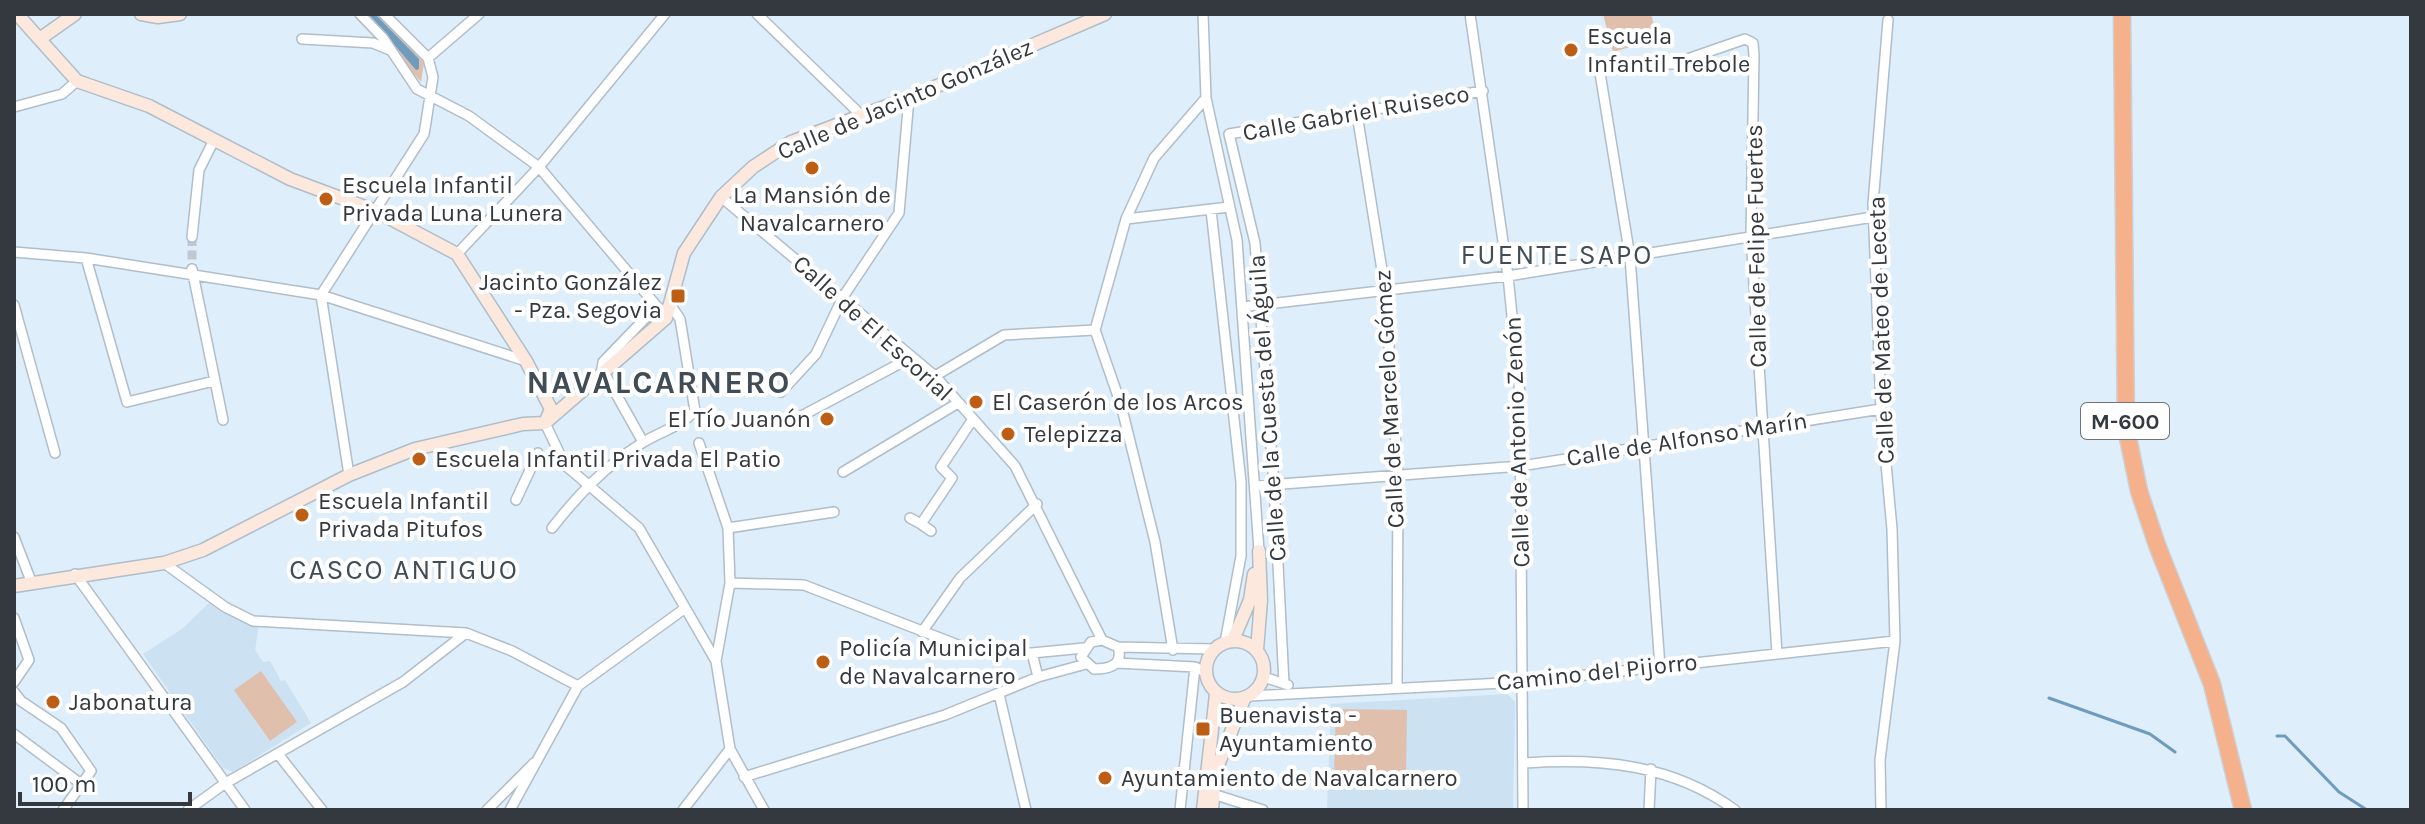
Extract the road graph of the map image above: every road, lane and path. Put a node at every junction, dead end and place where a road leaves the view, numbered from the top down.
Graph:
1 (17, 14) edge
2 (75, 14) edge
3 (141, 14) edge
4 (180, 14) edge
5 (360, 14) edge
6 (384, 14) edge
7 (479, 14) edge
8 (665, 14) edge
9 (757, 14) edge
10 (1105, 14) edge
11 (1203, 14) edge
12 (1470, 14) edge
13 (2122, 14) edge
14 (1888, 20) dead end
15 (41, 38) junction
16 (302, 39) dead end
17 (391, 51) junction
18 (428, 58) junction
19 (77, 81) junction
20 (1483, 91) junction
21 (431, 98) junction
22 (909, 98) junction
23 (1206, 98) junction
24 (14, 107) edge
25 (859, 113) junction
26 (1357, 114) junction
27 (1229, 134) joint
28 (213, 142) junction
29 (539, 167) junction
30 (721, 197) junction
31 (1229, 207) junction
32 (1211, 210) junction
33 (376, 211) junction
34 (1873, 217) junction
35 (1126, 219) junction
36 (1751, 236) junction
37 (192, 237) tunnel mouth
38 (14, 252) edge
39 (457, 254) junction
40 (1630, 257) junction
41 (86, 258) junction
42 (192, 273) junction
43 (1508, 276) junction
44 (1385, 289) junction
45 (321, 295) junction
46 (843, 297) junction
47 (14, 305) edge
48 (1258, 305) junction
49 (1242, 307) junction
50 (666, 309) junction
51 (1095, 330) junction
52 (1244, 334) junction
53 (1226, 336) junction
54 (912, 357) junction
55 (526, 361) junction
56 (605, 373) junction
57 (935, 376) junction
58 (214, 381) junction
59 (1248, 381) junction
60 (1231, 383) junction
61 (781, 392) dead end
62 (958, 403) junction
63 (1881, 409) junction
64 (973, 419) junction
65 (223, 420) dead end
66 (794, 420) dead end
67 (545, 423) junction
68 (1762, 428) junction
69 (643, 442) junction
70 (699, 443) dead end
71 (1253, 445) junction
72 (1238, 446) junction
73 (1644, 446) junction
74 (55, 453) dead end
75 (538, 453) dead end
76 (1521, 466) junction
77 (843, 472) dead end
78 (349, 475) junction
79 (1398, 475) junction
80 (1274, 484) junction
81 (586, 485) junction
82 (1255, 486) junction
83 (516, 500) dead end
84 (1037, 504) junction
85 (834, 512) dead end
86 (910, 518) dead end
87 (921, 524) junction
88 (552, 528) dead end
89 (728, 528) junction
90 (931, 531) dead end
91 (14, 537) edge
92 (1241, 556) junction
93 (1258, 556) junction
94 (164, 563) junction
95 (75, 574) junction
96 (31, 581) junction
97 (730, 583) junction
98 (14, 586) edge
99 (684, 609) junction
100 (14, 618) edge
101 (922, 632) junction
102 (466, 633) junction
103 (1102, 640) junction
104 (1895, 641) junction
105 (1224, 644) junction
106 (1118, 647) junction
107 (1084, 648) junction
108 (1173, 650) junction
109 (1257, 650) junction
110 (1032, 653) junction
111 (1777, 654) junction
112 (716, 661) junction
113 (1117, 663) junction
114 (1086, 664) junction
115 (1660, 667) junction
116 (1200, 669) junction
117 (1038, 677) junction
118 (1264, 677) junction
119 (14, 682) edge
120 (1522, 682) junction
121 (1284, 684) junction
122 (578, 686) junction
123 (1397, 686) junction
124 (1298, 691) junction
125 (999, 694) junction
126 (1216, 694) junction
127 (1246, 697) junction
128 (16, 701) edge
129 (14, 734) edge
130 (730, 749) junction
131 (278, 754) junction
132 (534, 763) junction
133 (1525, 763) junction
134 (1651, 769) junction
135 (744, 777) junction
136 (81, 784) junction
137 (224, 784) junction
138 (1213, 794) junction
139 (66, 806) edge
140 (491, 809) edge
141 (80, 810) edge
142 (188, 810) edge
143 (245, 810) edge
144 (322, 810) edge
145 (510, 810) edge
146 (683, 810) edge
147 (764, 810) edge
148 (1026, 810) edge
149 (1180, 810) edge
150 (1203, 810) edge
151 (1212, 810) edge
152 (1263, 810) edge
153 (1523, 810) edge
154 (1649, 810) edge
155 (1735, 810) edge
156 (1881, 810) edge
157 (2243, 810) edge

1 - 15 street
2 - 15 street
3 - 4 street
5 - 17 street
6 - 18 street
7 - 18 street
8 - 29 street
9 - 25 street
10 - 22 street, Calle de Jacinto González
11 - 23 street, Calle de la Cuesta del Águila
12 - 20 street, Calle de Antonio Zenón
13 - 157 highway, M-600
14 - 34 street, Calle de Mateo de Leceta
15 - 19 street
16 - 17 street
17 - 21 street
18 - 21 street
19 - 24 street
19 - 28 street
20 - 26 street, Calle Gabriel Ruiseco
20 - 43 street, Calle de Antonio Zenón
21 - 29 street
21 - 33 street
22 - 25 street, Calle de Jacinto González
22 - 46 street
23 - 31 street, Calle de la Cuesta del Águila
23 - 35 street
25 - 30 street, Calle de Jacinto González
26 - 27 street, Calle Gabriel Ruiseco
26 - 44 street, Calle de Marcelo Gómez
27 - 48 street, Calle de la Cuesta del Águila
28 - 33 street
28 - 37 street
29 - 39 street
29 - 50 street
30 - 46 street, Calle de El Escorial
30 - 50 street, Calle de Jacinto González
31 - 32 street
31 - 49 street, Calle de la Cuesta del Águila
32 - 35 street
32 - 53 street, Calle de la Cuesta del Águila
33 - 39 street
33 - 45 street
34 - 36 street
34 - 63 street, Calle de Mateo de Leceta
35 - 51 street
36 - 40 street
36 - 40 street, Calle de Felipe Fuertes
36 - 68 street, Calle de Felipe Fuertes
38 - 41 street
39 - 55 street
40 - 43 street
40 - 73 street
41 - 42 street
41 - 58 street
42 - 45 street
42 - 58 street
43 - 44 street
43 - 76 street, Calle de Antonio Zenón
44 - 48 street
44 - 79 street, Calle de Marcelo Gómez
45 - 55 street
45 - 78 street
46 - 54 street, Calle de El Escorial
46 - 61 street
47 - 74 street
48 - 49 street
48 - 80 street, Calle de la Cuesta del Águila
49 - 52 street, Calle de la Cuesta del Águila
50 - 56 street, Calle de Jacinto González
50 - 69 street
51 - 57 street
51 - 108 street
52 - 53 street, Calle de la Cuesta del Águila
52 - 59 street, Calle de la Cuesta del Águila
53 - 60 street, Calle de la Cuesta del Águila
54 - 57 street, Calle de El Escorial
54 - 66 street
55 - 67 street
56 - 67 street, Calle de Jacinto González
56 - 69 street
57 - 62 street, Calle de El Escorial
58 - 65 street
59 - 60 street, Calle de la Cuesta del Águila
59 - 71 street, Calle de la Cuesta del Águila
60 - 72 street, Calle de la Cuesta del Águila
62 - 64 street, Calle de El Escorial
62 - 77 street
63 - 68 street, Calle de Alfonso Marín
63 - 104 street, Calle de Mateo de Leceta
64 - 84 street, Calle de El Escorial
64 - 87 street
67 - 78 street
67 - 81 street
68 - 73 street, Calle de Alfonso Marín
68 - 111 street, Calle de Felipe Fuertes
69 - 81 street
70 - 89 street
71 - 72 street, Calle de la Cuesta del Águila
71 - 82 street, Calle de la Cuesta del Águila
72 - 92 street, Calle de la Cuesta del Águila
73 - 76 street, Calle de Alfonso Marín
73 - 115 street
75 - 83 street
76 - 79 street, Calle de Alfonso Marín
76 - 120 street, Calle de Antonio Zenón
78 - 94 street
79 - 80 street, Calle de Alfonso Marín
79 - 123 street, Calle de Marcelo Gómez
80 - 82 street, Calle de Alfonso Marín
80 - 121 street, Calle de la Cuesta del Águila
81 - 88 street
81 - 99 street
82 - 93 street, Calle de la Cuesta del Águila
84 - 101 street
84 - 103 street, Calle de El Escorial
85 - 89 street
86 - 87 street
87 - 90 street
89 - 97 street
91 - 96 street
92 - 93 street, Calle de la Cuesta del Águila
92 - 105 street, Calle de la Cuesta del Águila
93 - 105 street, Calle de la Cuesta del Águila
93 - 109 street, Calle de la Cuesta del Águila
94 - 95 street
94 - 102 street
95 - 96 street
95 - 137 street
96 - 98 street
97 - 101 street
97 - 112 street
99 - 112 street
99 - 122 street
100 - 119 street
101 - 110 street
102 - 122 street
102 - 131 street
103 - 106 street
103 - 107 street
104 - 111 street, Camino del Pijorro
104 - 156 street, Calle de Mateo de Leceta
105 - 108 street
105 - 109 street
105 - 116 street
106 - 108 street
106 - 113 street
107 - 110 street
107 - 114 street
109 - 118 street
110 - 117 street
111 - 115 street, Camino del Pijorro
112 - 130 street
113 - 114 street
113 - 116 street
114 - 117 street
115 - 120 street, Camino del Pijorro
116 - 126 street
116 - 149 street
117 - 125 street
118 - 121 street, Camino del Pijorro
118 - 127 street
120 - 123 street, Camino del Pijorro
120 - 133 street, Calle de Antonio Zenón
121 - 124 street, Camino del Pijorro
122 - 132 street
123 - 124 street, Camino del Pijorro
124 - 127 street, Camino del Pijorro
125 - 135 street
125 - 148 street
126 - 127 street
126 - 150 street
127 - 138 street
128 - 136 street
129 - 136 street
130 - 135 street
130 - 146 street
131 - 137 street
131 - 144 street
132 - 140 street
132 - 145 street
133 - 134 street
133 - 153 street, Calle de Antonio Zenón
134 - 154 street
134 - 155 street
135 - 147 street
136 - 139 street
137 - 142 street
137 - 143 street
138 - 151 street
138 - 152 street
139 - 141 street

